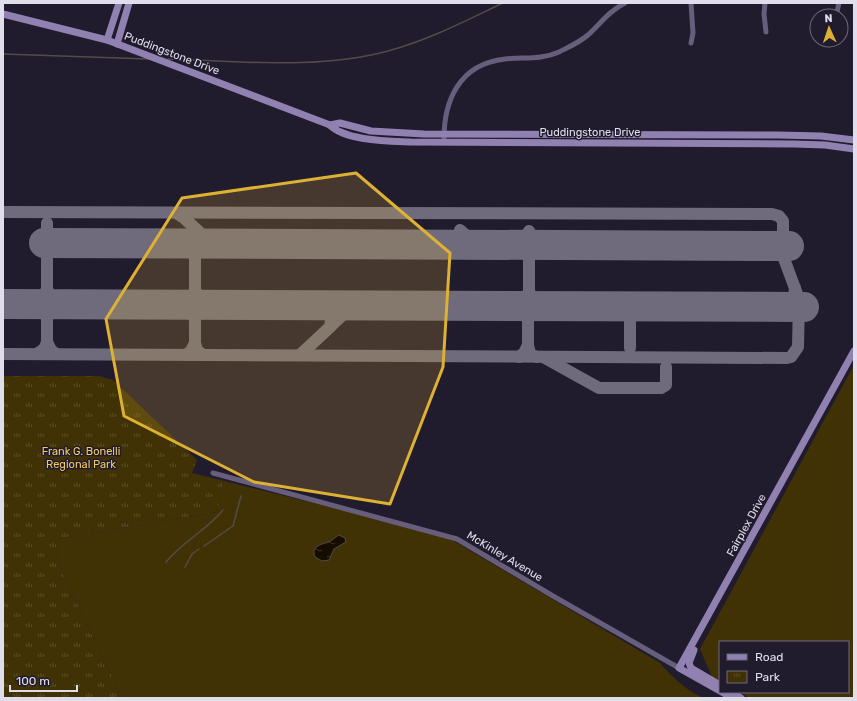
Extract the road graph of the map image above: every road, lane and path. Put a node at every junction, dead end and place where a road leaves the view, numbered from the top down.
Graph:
1 (119, 3) edge
2 (129, 3) edge
3 (625, 3) edge
4 (691, 3) edge
5 (765, 3) edge
6 (3, 14) edge
7 (766, 32) dead end
8 (107, 40) junction
9 (691, 43) dead end
10 (117, 44) junction
11 (330, 125) junction
12 (444, 134) junction
13 (854, 140) edge
14 (444, 143) junction
15 (854, 150) edge
16 (854, 351) edge
17 (213, 473) dead end
18 (703, 625) junction
19 (679, 668) junction
20 (719, 684) edge
21 (719, 691) edge
22 (723, 693) edge
23 (732, 698) edge

1 - 8 street
2 - 10 street
3 - 12 street
4 - 9 street
5 - 7 street
6 - 8 street, Puddingstone Drive
8 - 10 street, Puddingstone Drive
10 - 11 street, Puddingstone Drive
11 - 12 street, Puddingstone Drive
11 - 14 street, Puddingstone Drive
12 - 13 street, Puddingstone Drive
12 - 14 street
14 - 15 street, Puddingstone Drive
16 - 18 street, Fairplex Drive
17 - 19 street, McKinley Avenue
18 - 19 street, Fairplex Drive
18 - 20 street
19 - 21 street
22 - 23 street

